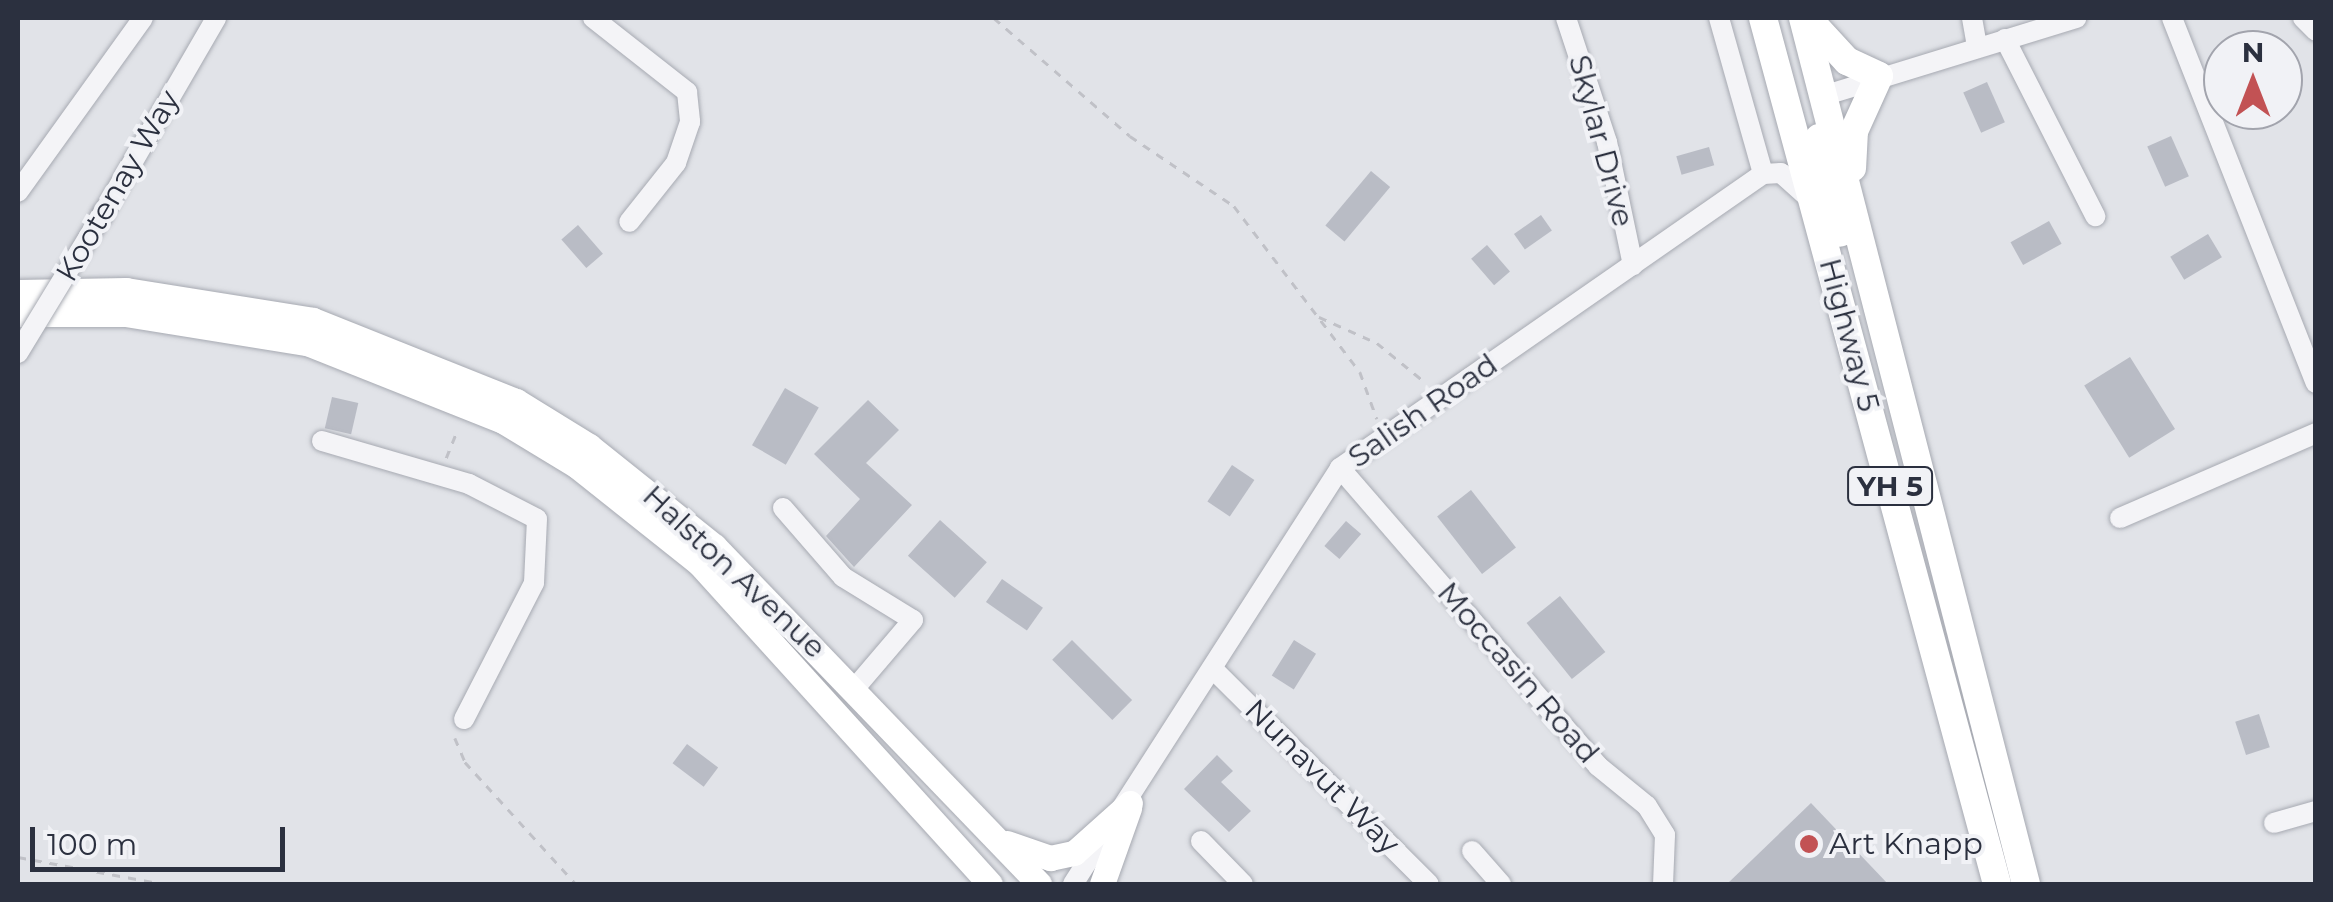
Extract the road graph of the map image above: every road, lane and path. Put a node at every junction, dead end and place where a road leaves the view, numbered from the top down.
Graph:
1 (143, 18) edge
2 (216, 18) edge
3 (592, 18) edge
4 (994, 18) edge
5 (1566, 18) edge
6 (1719, 18) edge
7 (1764, 18) edge
8 (1782, 18) edge
9 (1806, 18) edge
10 (1972, 18) edge
11 (2076, 18) edge
12 (2172, 18) edge
13 (2303, 18) edge
14 (2316, 31) edge
15 (2004, 39) junction
16 (1977, 47) junction
17 (1880, 76) junction
18 (1826, 95) junction
19 (1763, 174) junction
20 (18, 192) edge
21 (1851, 194) junction
22 (1813, 202) junction
23 (2096, 216) dead end
24 (629, 222) dead end
25 (1633, 266) junction
26 (18, 292) edge
27 (18, 314) edge
28 (1316, 316) junction
29 (18, 353) edge
30 (2316, 383) edge
31 (1441, 398) junction
32 (468, 404) junction
33 (2316, 433) edge
34 (1382, 439) junction
35 (322, 441) dead end
36 (1884, 465) junction
37 (1340, 468) junction
38 (439, 474) junction
39 (783, 508) dead end
40 (2120, 518) dead end
41 (1214, 670) junction
42 (855, 688) junction
43 (464, 718) joint
44 (1130, 804) junction
45 (2316, 810) edge
46 (2274, 823) dead end
47 (996, 838) junction
48 (948, 839) junction
49 (1201, 841) dead end
50 (1472, 852) dead end
51 (18, 857) edge
52 (164, 884) edge
53 (506, 884) edge
54 (542, 884) edge
55 (576, 884) edge
56 (976, 884) edge
57 (990, 884) edge
58 (1039, 884) edge
59 (1073, 884) edge
60 (1102, 884) edge
61 (1243, 884) edge
62 (1429, 884) edge
63 (1500, 884) edge
64 (1664, 884) edge
65 (1997, 884) edge
66 (2026, 884) edge

1 - 20 street
2 - 29 street, Kootenay Way, bridge
3 - 24 street
4 - 28 path
5 - 25 street, Skylar Drive
6 - 19 street
7 - 22 highway, Highway 5 / YH 5
8 - 18 highway
9 - 17 highway
9 - 18 highway, Highway 5 / YH 5
10 - 16 street
11 - 15 street
12 - 30 street
13 - 14 street
15 - 16 street
15 - 23 street
16 - 17 street
17 - 18 street
17 - 21 highway
18 - 21 highway, Highway 5 / YH 5
18 - 36 highway
19 - 22 street
19 - 25 street, Salish Road
21 - 66 highway, Highway 5 / YH 5
22 - 36 highway, Highway 5 / YH 5
25 - 31 street, Salish Road
26 - 42 main road, Halston Avenue
27 - 32 main road, Halston Avenue
28 - 31 path
28 - 34 path
31 - 34 street, Salish Road
32 - 38 path
32 - 48 main road, Halston Avenue
33 - 40 street
34 - 37 street, Salish Road
35 - 38 street
36 - 65 highway, Highway 5 / YH 5
37 - 41 street, Salish Road
37 - 64 street, Moccasin Road
38 - 43 street
39 - 42 street
41 - 44 street, Salish Road
41 - 62 street, Nunavut Way
42 - 47 main road, Halston Avenue
43 - 55 path
44 - 47 main road
44 - 59 street, Salish Road
44 - 60 main road
45 - 46 street
47 - 58 main road, Halston Avenue
48 - 56 main road
48 - 57 main road, Halston Avenue
49 - 61 street
50 - 63 street
51 - 52 path
53 - 54 path

